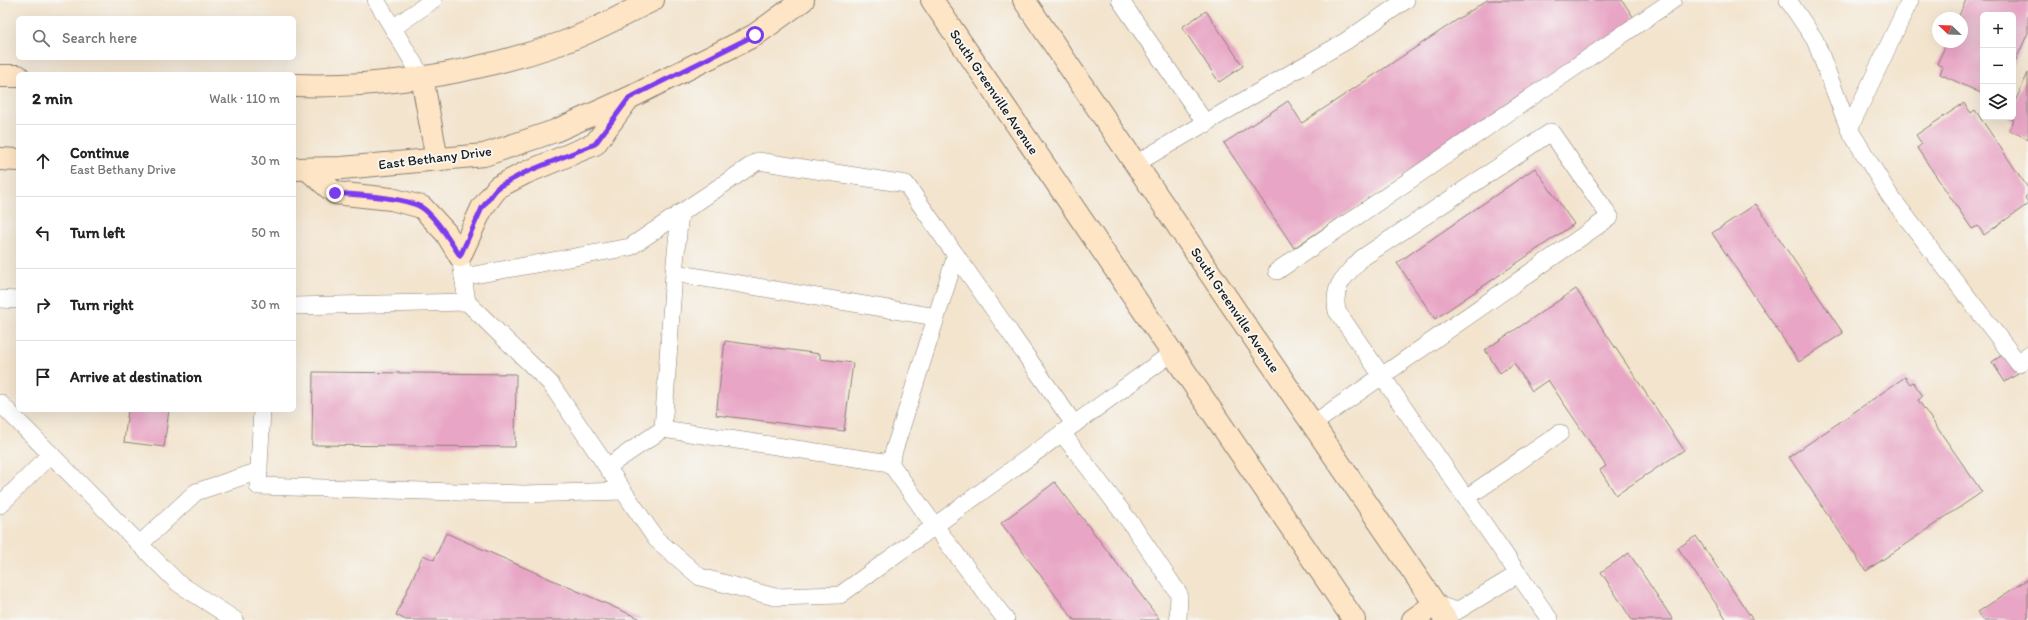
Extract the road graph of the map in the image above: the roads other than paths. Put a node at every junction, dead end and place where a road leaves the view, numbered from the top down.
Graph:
1 (376, 0) edge
2 (433, 0) edge
3 (653, 0) edge
4 (803, 0) edge
5 (932, 0) edge
6 (1024, 0) edge
7 (1120, 0) edge
8 (1406, 0) edge
9 (1673, 0) edge
10 (1788, 0) edge
11 (1910, 0) edge
12 (410, 8) edge
13 (393, 28) junction
14 (0, 76) edge
15 (16, 76) edge
16 (422, 77) junction
17 (296, 85) edge
18 (629, 98) junction
19 (1206, 124) junction
20 (1849, 129) junction
21 (0, 159) edge
22 (16, 160) edge
23 (437, 160) junction
24 (1135, 164) junction
25 (300, 169) edge
26 (680, 213) junction
27 (956, 255) junction
28 (460, 256) junction
29 (1277, 272) dead end
30 (674, 273) junction
31 (463, 277) junction
32 (0, 300) edge
33 (16, 300) edge
34 (467, 302) junction
35 (296, 306) edge
36 (936, 317) junction
37 (1172, 353) junction
38 (2028, 355) edge
39 (1382, 377) junction
40 (0, 403) edge
41 (262, 412) edge
42 (1313, 424) junction
43 (1068, 428) junction
44 (663, 429) junction
45 (1560, 433) dead end
46 (50, 454) junction
47 (890, 463) junction
48 (607, 467) junction
49 (259, 471) junction
50 (623, 491) junction
51 (1466, 498) junction
52 (0, 505) edge
53 (934, 525) junction
54 (140, 544) junction
55 (1518, 574) junction
56 (1441, 612) edge
57 (235, 620) edge
58 (1006, 620) edge
59 (1178, 620) edge
60 (1354, 620) edge
61 (1413, 620) edge
62 (1550, 620) edge

1 - 13 lane
2 - 12 lane
3 - 16 main road
4 - 18 main road, East Bethany Drive
5 - 37 main road, South Greenville Avenue
6 - 24 main road, South Greenville Avenue
7 - 19 lane
8 - 19 lane
9 - 29 lane
10 - 20 lane
11 - 20 lane
12 - 13 lane
13 - 16 lane
14 - 15 main road
16 - 17 main road
16 - 23 main road
18 - 23 main road, East Bethany Drive
18 - 28 main road
19 - 24 lane
20 - 38 lane
21 - 22 main road
23 - 25 main road, East Bethany Drive
24 - 42 main road, South Greenville Avenue
25 - 28 main road
26 - 27 lane
26 - 30 lane
26 - 31 lane
27 - 36 lane
27 - 43 lane
28 - 31 lane
30 - 36 lane
30 - 44 lane
31 - 34 lane
32 - 33 lane
34 - 35 lane
34 - 48 lane
36 - 47 lane
37 - 43 lane
37 - 60 main road, South Greenville Avenue
39 - 39 lane
39 - 42 lane
39 - 51 lane
40 - 46 lane
41 - 49 lane
42 - 56 main road, South Greenville Avenue
43 - 53 lane
43 - 59 lane
44 - 47 lane
44 - 48 lane
45 - 51 lane
46 - 52 lane
46 - 54 lane
47 - 53 lane
48 - 50 lane
49 - 50 lane
49 - 54 lane
50 - 53 lane
51 - 55 lane
53 - 58 lane
54 - 57 lane
55 - 56 lane
55 - 62 lane
56 - 61 main road

